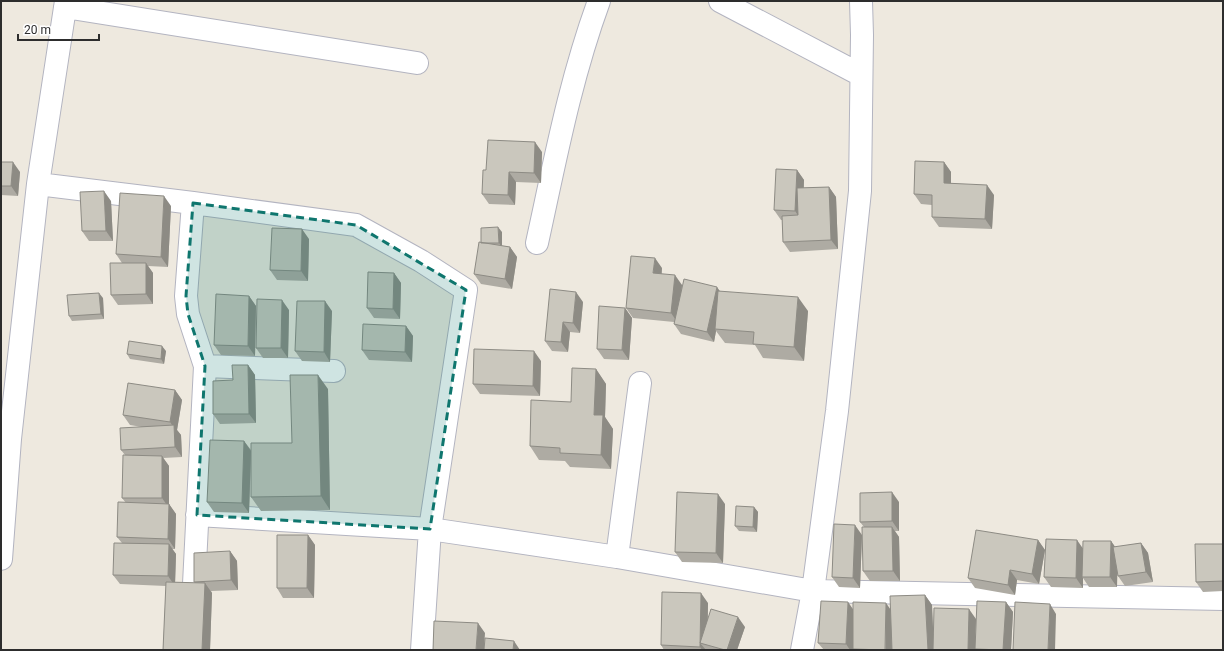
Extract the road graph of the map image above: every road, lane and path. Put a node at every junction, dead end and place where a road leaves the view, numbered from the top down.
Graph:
1 (599, 1) edge
2 (720, 1) edge
3 (861, 1) edge
4 (65, 4) edge
5 (417, 63) dead end
6 (861, 75) junction
7 (38, 184) junction
8 (193, 203) junction
9 (537, 243) dead end
10 (205, 366) junction
11 (334, 372) dead end
12 (640, 383) dead end
13 (6, 439) edge
14 (197, 515) junction
15 (430, 529) junction
16 (617, 557) junction
17 (1, 559) edge
18 (194, 584) edge
19 (813, 591) junction
20 (1223, 599) edge
21 (422, 650) edge
22 (802, 650) edge

1 - 9 street
2 - 6 street
3 - 6 street
4 - 5 street
4 - 7 street
6 - 19 street
7 - 8 street
7 - 13 street
8 - 10 street
8 - 15 street
10 - 11 street
10 - 14 street
12 - 16 street
13 - 17 street
14 - 15 street
14 - 18 street
15 - 16 street
15 - 21 street
16 - 19 street
19 - 20 street
19 - 22 street

